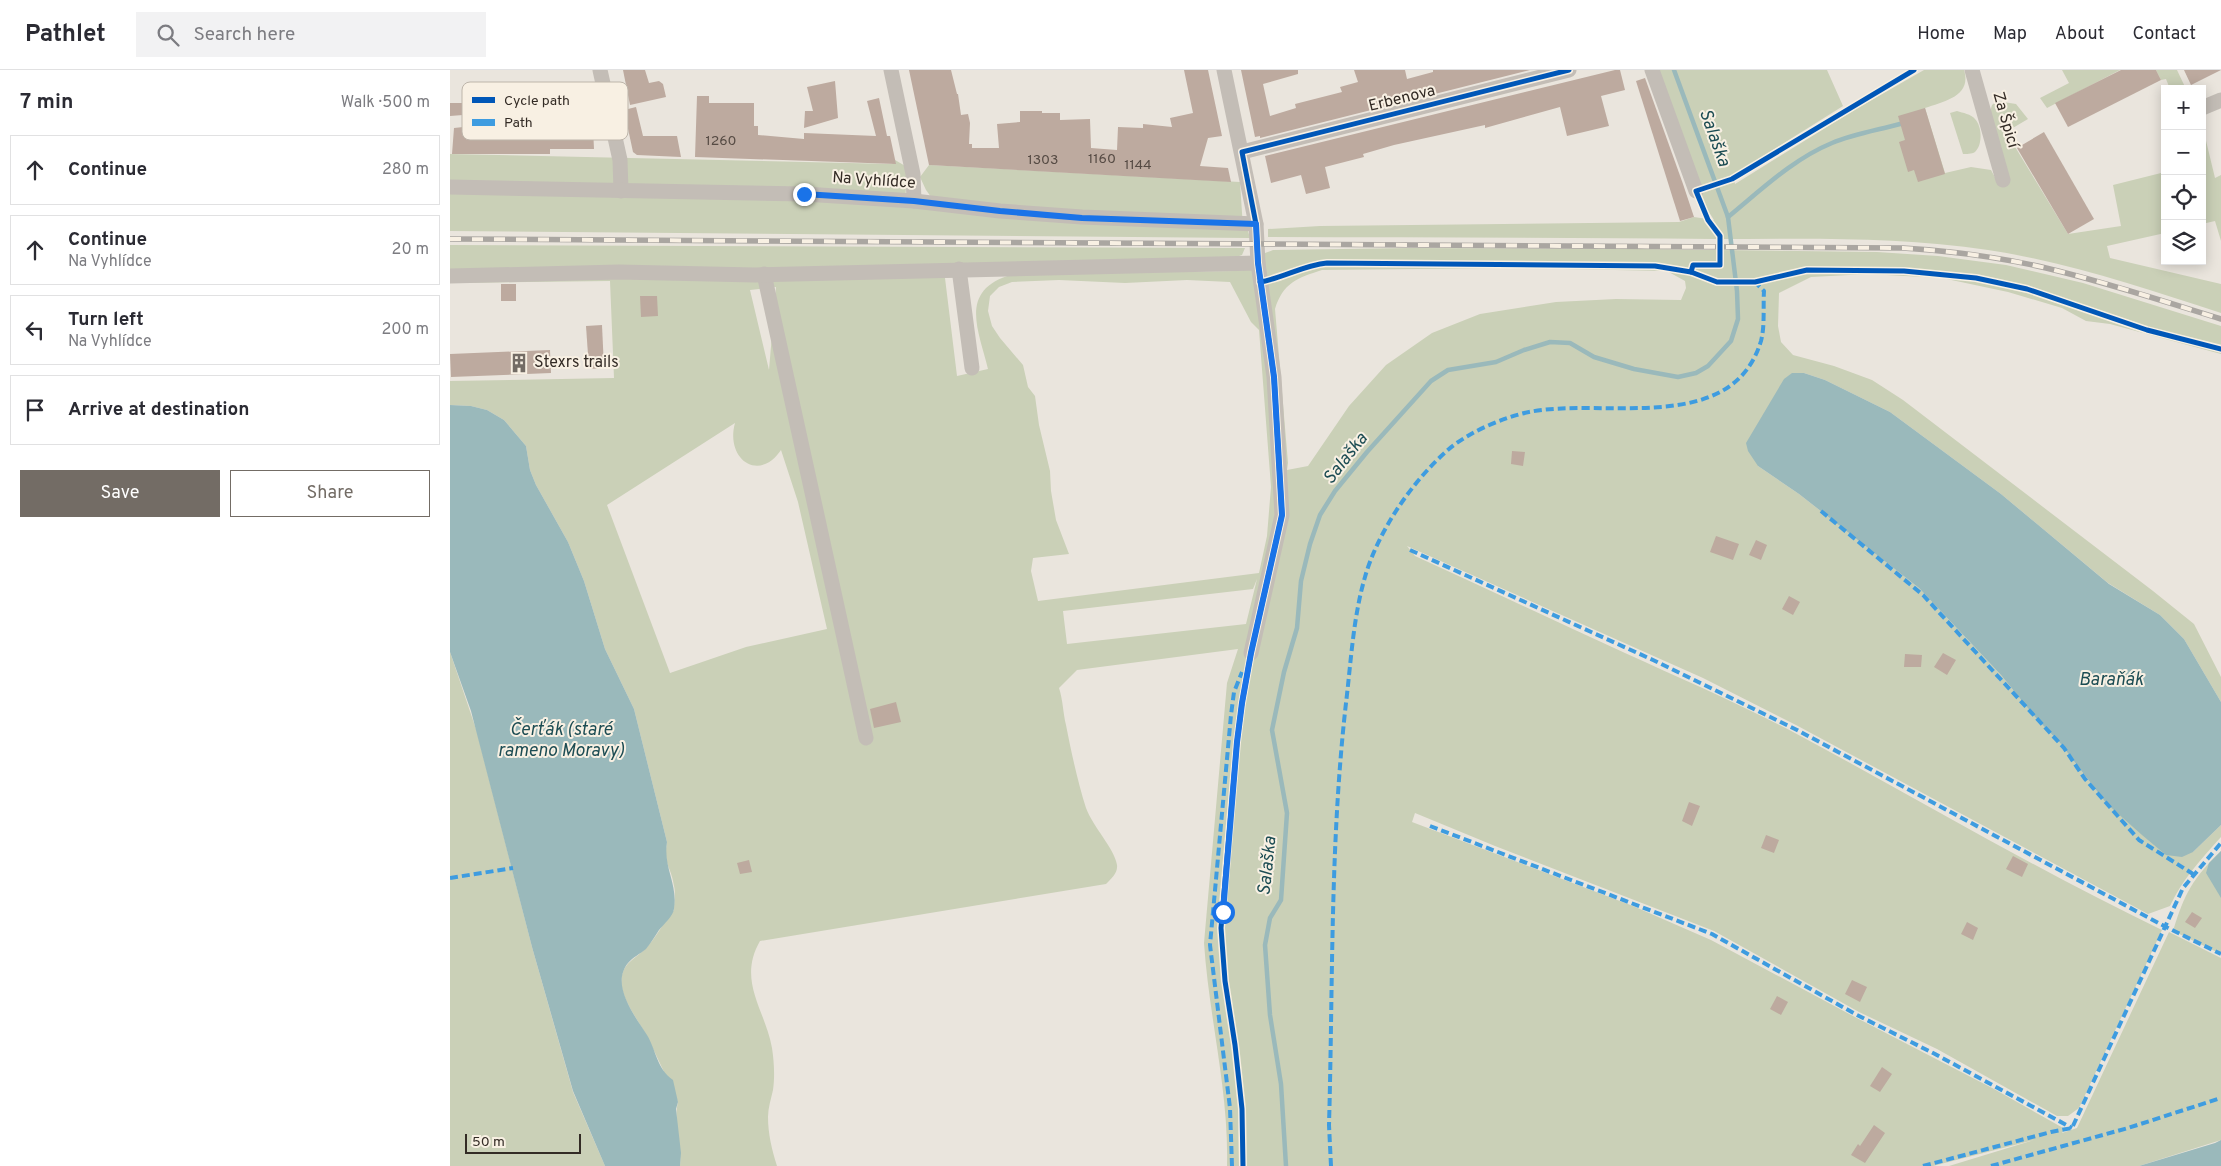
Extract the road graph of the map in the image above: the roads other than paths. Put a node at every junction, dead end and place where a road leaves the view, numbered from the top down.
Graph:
1 (891, 70) edge
2 (1224, 70) edge
3 (1569, 70) edge
4 (1652, 70) edge
5 (1972, 70) edge
6 (2221, 100) edge
7 (2206, 106) edge
8 (616, 140) edge
9 (1242, 152) junction
10 (2003, 180) dead end
11 (450, 187) edge
12 (621, 191) junction
13 (1696, 192) dead end
14 (914, 201) junction
15 (1256, 224) junction
16 (1258, 263) junction
17 (959, 270) junction
18 (764, 274) junction
19 (450, 276) edge
20 (972, 368) dead end
21 (1251, 653) dead end
22 (866, 738) dead end

1 - 14 street
2 - 9 street
3 - 9 street, Erbenova
4 - 13 street
5 - 10 street, Za Špicí
6 - 7 street
8 - 12 street
9 - 15 street
11 - 12 street, Na Vyhlídce
12 - 14 street, Na Vyhlídce
14 - 15 street, Na Vyhlídce
15 - 16 street
16 - 17 street
16 - 21 street
17 - 18 street
17 - 20 street
18 - 19 street
18 - 22 street

